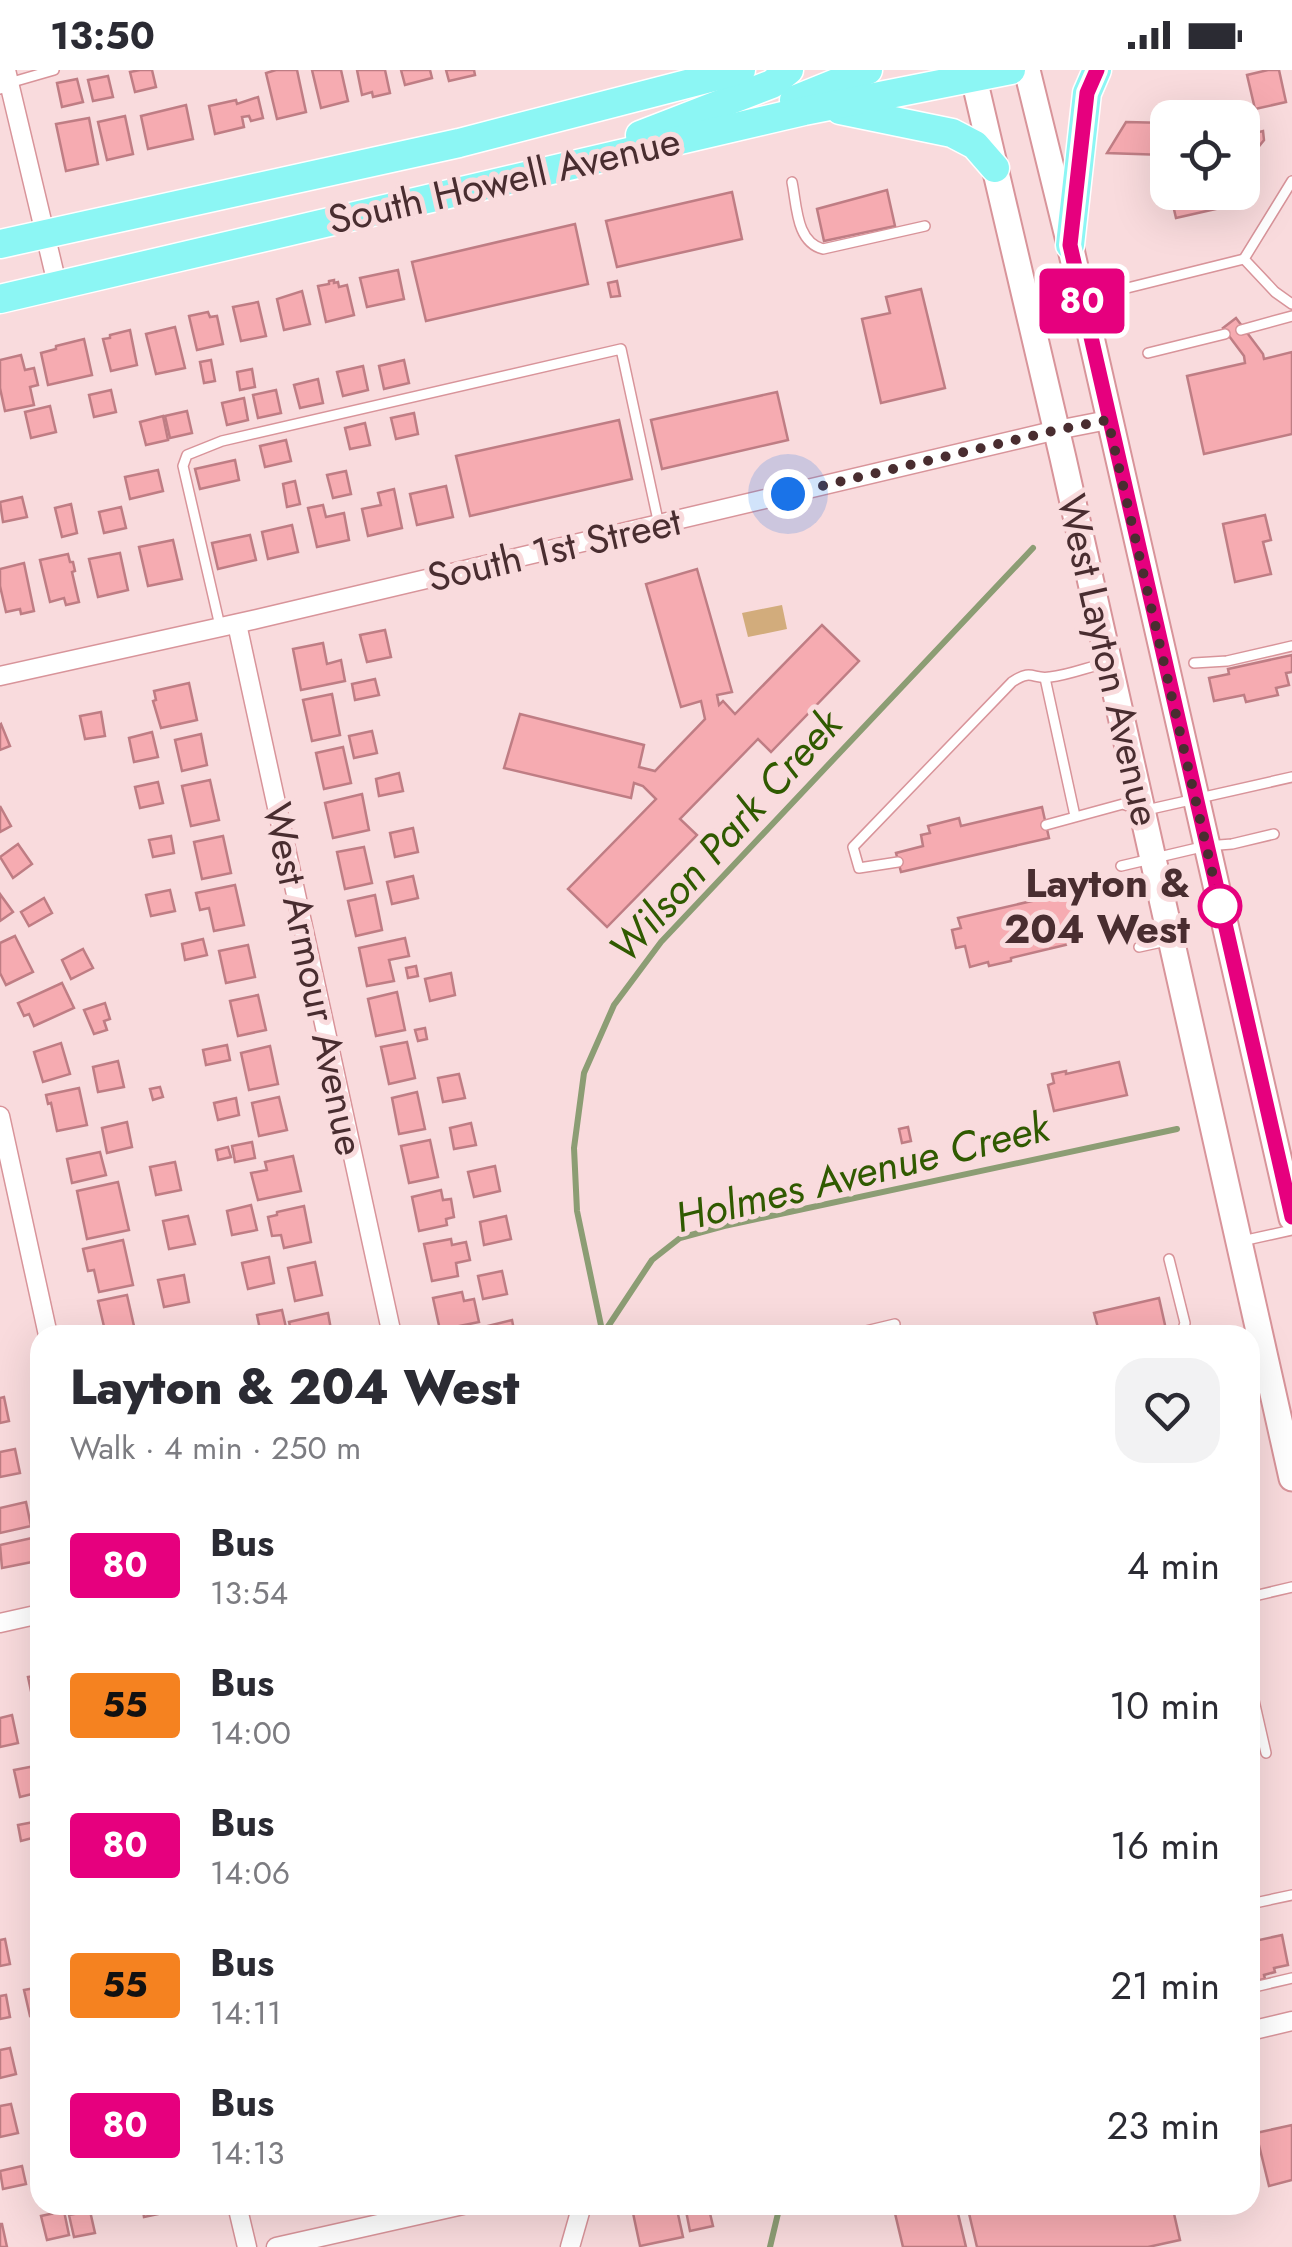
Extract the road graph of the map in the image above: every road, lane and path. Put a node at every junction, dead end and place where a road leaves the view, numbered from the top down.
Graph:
1 (54, 70) edge
2 (740, 70) edge
3 (789, 70) edge
4 (868, 70) edge
5 (1010, 70) edge
6 (1027, 70) edge
7 (1097, 70) edge
8 (973, 74) edge
9 (5, 80) edge
10 (824, 107) junction
11 (718, 131) junction
12 (459, 143) junction
13 (569, 166) junction
14 (994, 168) junction
15 (1292, 181) edge
16 (792, 182) dead end
17 (469, 188) junction
18 (925, 226) dead end
19 (45, 234) junction
20 (0, 244) edge
21 (1070, 245) junction
22 (1244, 260) junction
23 (57, 284) junction
24 (0, 299) edge
25 (1082, 300) junction
26 (1292, 304) edge
27 (1292, 316) edge
28 (1240, 330) dead end
29 (1225, 334) dead end
30 (1148, 353) dead end
31 (1108, 420) junction
32 (1057, 430) junction
33 (659, 525) junction
34 (228, 625) junction
35 (1292, 646) edge
36 (1109, 662) junction
37 (1194, 662) dead end
38 (0, 676) edge
39 (1045, 678) junction
40 (1292, 777) edge
41 (1195, 799) junction
42 (1142, 812) junction
43 (1075, 816) junction
44 (1046, 825) dead end
45 (1274, 834) dead end
46 (1206, 846) junction
47 (1153, 858) junction
48 (898, 862) dead end
49 (1121, 866) dead end
50 (1171, 940) junction
51 (1140, 947) dead end
52 (0, 1116) edge
53 (1292, 1218) edge
54 (1292, 1230) edge
55 (1239, 1242) junction
56 (1169, 1258) dead end
57 (894, 1324) dead end
58 (46, 1325) edge
59 (390, 1325) edge
60 (890, 1325) edge
61 (1185, 1325) edge
62 (1258, 1325) edge
63 (1260, 1336) edge
64 (1292, 1478) edge
65 (1292, 1587) edge
66 (1260, 1595) edge
67 (30, 1616) edge
68 (0, 1623) edge
69 (1260, 1727) edge
70 (1266, 1753) dead end
71 (1292, 1895) edge
72 (1260, 1902) edge
73 (1292, 1978) edge
74 (1260, 1986) edge
75 (1292, 2021) edge
76 (1260, 2028) edge
77 (239, 2215) edge
78 (418, 2215) edge
79 (579, 2215) edge
80 (246, 2247) edge
81 (276, 2247) edge
82 (570, 2247) edge

1 - 9 lane
2 - 12 main road, South Howell Avenue
3 - 13 main road
4 - 11 main road
5 - 8 main road, South Howell Avenue
6 - 21 main road, West Layton Avenue
7 - 21 main road
8 - 10 main road, South Howell Avenue
8 - 14 main road, West Layton Avenue
9 - 19 street
10 - 11 main road, South Howell Avenue
10 - 14 main road
11 - 13 main road, South Howell Avenue
12 - 17 main road
12 - 19 main road, South Howell Avenue
13 - 17 main road, South Howell Avenue
14 - 32 main road, West Layton Avenue
15 - 22 lane
16 - 18 lane
17 - 23 main road, South Howell Avenue
19 - 20 main road, South Howell Avenue
19 - 23 street
21 - 25 main road, West Layton Avenue
22 - 25 lane
22 - 26 lane
23 - 24 main road, South Howell Avenue
25 - 31 main road, West Layton Avenue
27 - 28 lane
29 - 30 lane
31 - 32 street, South 1st Street
31 - 41 main road, West Layton Avenue
32 - 33 street, South 1st Street
32 - 36 main road, West Layton Avenue
33 - 34 street, South 1st Street
33 - 34 lane
34 - 38 street, South 1st Street
34 - 59 street, West Armour Avenue
35 - 37 lane
36 - 39 lane
36 - 42 main road, West Layton Avenue
39 - 43 lane
39 - 48 lane
40 - 41 lane
41 - 42 lane
41 - 46 main road, West Layton Avenue
42 - 43 lane
42 - 47 main road, West Layton Avenue
43 - 44 lane
45 - 46 lane
46 - 47 lane
46 - 53 main road, West Layton Avenue
47 - 49 lane
47 - 50 main road, West Layton Avenue
50 - 51 lane
50 - 55 main road, West Layton Avenue
52 - 58 street
54 - 55 lane
55 - 62 main road, West Layton Avenue
56 - 61 lane
57 - 60 lane
63 - 64 main road, West Layton Avenue
65 - 66 lane
67 - 68 street
69 - 70 lane
71 - 72 lane
73 - 74 lane
75 - 76 street
77 - 80 street
78 - 81 street
79 - 82 street

